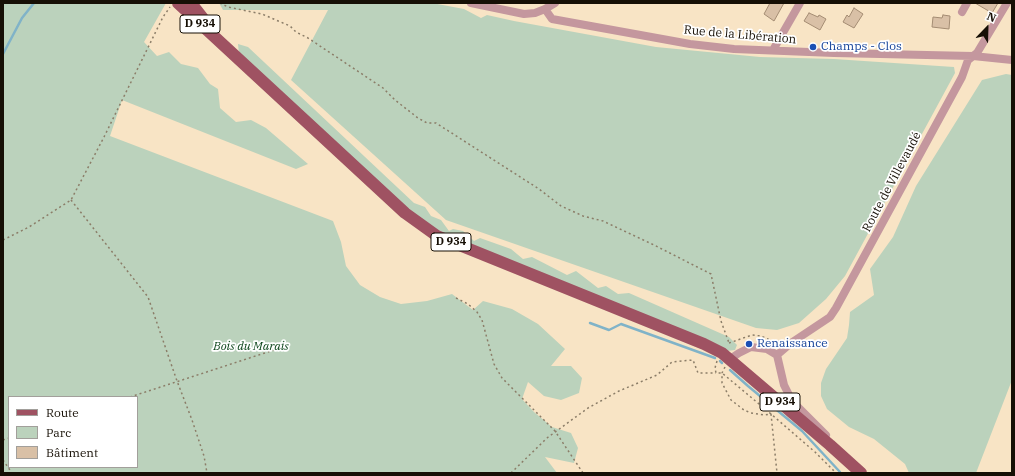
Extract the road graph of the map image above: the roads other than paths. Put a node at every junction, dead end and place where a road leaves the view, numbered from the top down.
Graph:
1 (178, 3) edge
2 (191, 3) edge
3 (472, 3) edge
4 (555, 3) edge
5 (800, 3) edge
6 (967, 3) edge
7 (1007, 3) edge
8 (545, 9) junction
9 (962, 12) dead end
10 (222, 44) junction
11 (773, 50) junction
12 (973, 56) junction
13 (1012, 60) edge
14 (777, 355) junction
15 (730, 358) junction
16 (830, 438) junction
17 (861, 473) edge
18 (870, 473) edge

1 - 10 main road, D 934
2 - 10 main road, D 934
3 - 8 street
4 - 8 street
5 - 11 street
6 - 9 street
7 - 12 street, Route de Villevaudé
8 - 11 street, Rue de la Libération
10 - 15 main road, D 934
11 - 12 street, Rue de la Libération
12 - 13 street, Rue de la Libération
12 - 14 street, Route de Villevaudé
14 - 15 street
14 - 16 street
15 - 16 main road, D 934
15 - 17 main road, D 934
16 - 18 main road, D 934

